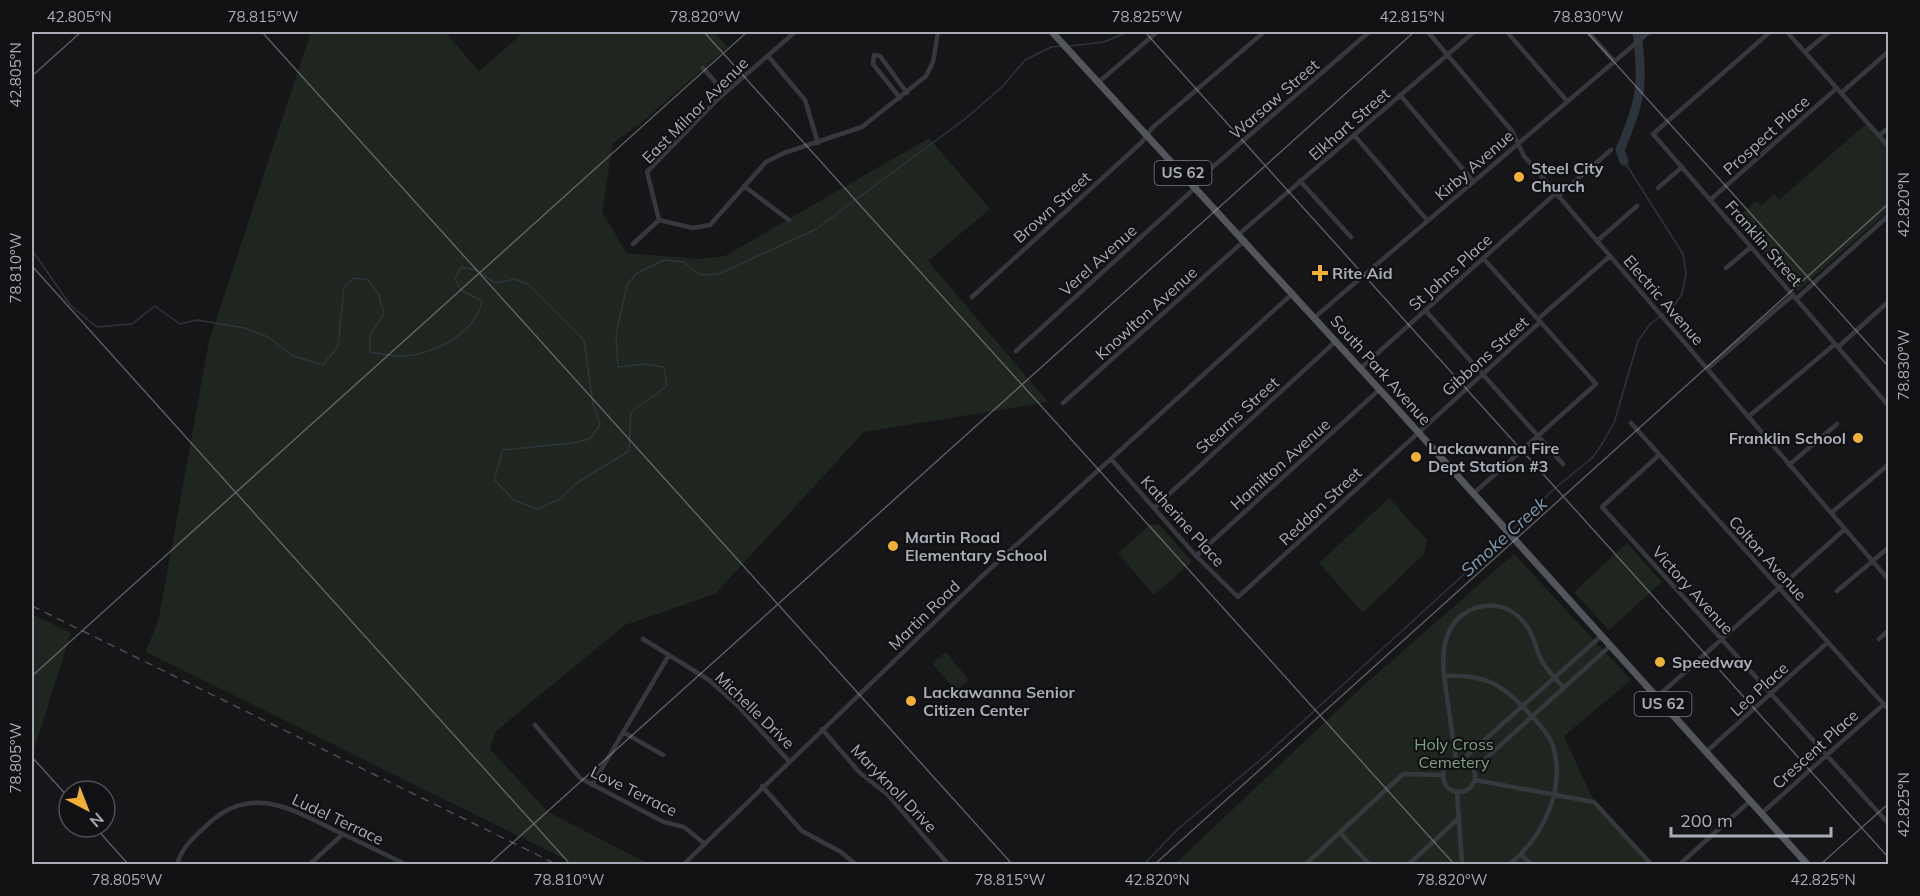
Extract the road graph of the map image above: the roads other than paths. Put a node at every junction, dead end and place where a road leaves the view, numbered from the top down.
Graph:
1 (795, 32) edge
2 (938, 32) edge
3 (1052, 32) edge
4 (1157, 32) edge
5 (1264, 32) edge
6 (1369, 32) edge
7 (1428, 32) edge
8 (1474, 32) edge
9 (1508, 32) edge
10 (1588, 32) edge
11 (1649, 32) edge
12 (1770, 32) edge
13 (1787, 32) edge
14 (1829, 32) edge
15 (1805, 52) junction
16 (1888, 52) edge
17 (1447, 55) junction
18 (768, 56) junction
19 (1614, 61) junction
20 (703, 68) dead end
21 (1099, 82) junction
22 (1837, 88) junction
23 (725, 93) junction
24 (907, 93) junction
25 (1841, 93) junction
26 (1400, 95) junction
27 (900, 98) junction
28 (1567, 101) junction
29 (1888, 128) edge
30 (1147, 134) junction
31 (1354, 135) junction
32 (1880, 136) junction
33 (818, 143) junction
34 (1518, 143) junction
35 (1888, 146) edge
36 (1611, 150) dead end
37 (1682, 167) junction
38 (1473, 180) junction
39 (1300, 181) junction
40 (1194, 185) junction
41 (744, 186) junction
42 (1658, 188) dead end
43 (1557, 194) junction
44 (1710, 200) junction
45 (1637, 206) dead end
46 (1888, 216) edge
47 (789, 219) dead end
48 (659, 220) junction
49 (1427, 220) junction
50 (1239, 234) junction
51 (1351, 237) dead end
52 (1245, 240) junction
53 (1597, 241) junction
54 (633, 244) dead end
55 (1751, 247) junction
56 (1610, 256) junction
57 (1483, 258) junction
58 (1726, 268) dead end
59 (1293, 294) junction
60 (972, 297) dead end
61 (1795, 297) junction
62 (1888, 302) edge
63 (1425, 310) junction
64 (1315, 317) junction
65 (1539, 320) junction
66 (1336, 341) junction
67 (1837, 345) junction
68 (1016, 351) dead end
69 (1361, 368) junction
70 (1707, 369) junction
71 (1482, 374) junction
72 (1380, 389) junction
73 (1888, 395) edge
74 (1884, 399) junction
75 (1063, 403) dead end
76 (1888, 405) edge
77 (1748, 417) junction
78 (1631, 423) dead end
79 (1838, 424) dead end
80 (1419, 431) junction
81 (1538, 436) junction
82 (1659, 454) junction
83 (1111, 459) junction
84 (1563, 464) dead end
85 (1790, 465) junction
86 (1888, 465) edge
87 (1474, 493) junction
88 (1154, 508) junction
89 (1831, 513) junction
90 (1845, 529) junction
91 (1888, 548) edge
92 (1196, 556) junction
93 (1873, 561) junction
94 (1888, 579) edge
95 (1779, 588) junction
96 (1837, 591) dead end
97 (1238, 597) joint
98 (1888, 631) edge
99 (1601, 636) junction
100 (642, 639) dead end
101 (1879, 639) dead end
102 (1721, 640) junction
103 (1828, 642) junction
104 (1610, 646) junction
105 (669, 655) junction
106 (1444, 676) junction
107 (1554, 677) junction
108 (1564, 688) junction
109 (1771, 694) junction
110 (1656, 697) junction
111 (1884, 704) junction
112 (1522, 706) junction
113 (1888, 709) edge
114 (1532, 717) junction
115 (535, 724) dead end
116 (822, 729) junction
117 (623, 732) junction
118 (1706, 752) junction
119 (663, 755) dead end
120 (1826, 755) junction
121 (1459, 760) junction
122 (789, 761) junction
123 (1474, 769) junction
124 (1443, 776) junction
125 (1475, 780) junction
126 (592, 785) junction
127 (762, 786) junction
128 (1458, 792) junction
129 (1554, 794) junction
130 (1750, 801) junction
131 (1762, 813) junction
132 (1459, 819) junction
133 (1888, 823) edge
134 (1340, 833) junction
135 (343, 834) junction
136 (705, 844) junction
137 (1521, 855) junction
138 (177, 864) edge
139 (310, 864) edge
140 (405, 864) edge
141 (685, 864) edge
142 (855, 864) edge
143 (948, 864) edge
144 (1306, 864) edge
145 (1369, 864) edge
146 (1409, 864) edge
147 (1462, 864) edge
148 (1510, 864) edge
149 (1531, 864) edge
150 (1651, 864) edge
151 (1680, 864) edge
152 (1807, 864) edge

1 - 18 street, East Milnor Avenue
2 - 24 street
3 - 21 main road, South Park Avenue / US 62
4 - 21 street
5 - 30 street, Brown Street
6 - 40 street, Warsaw Street
7 - 17 street, Electric Avenue
8 - 17 street, Elkhart Street
9 - 28 street
10 - 19 street
11 - 19 street, Kirby Avenue
12 - 37 street, Franklin Street
13 - 15 street
14 - 15 street
15 - 22 street
16 - 25 street
17 - 26 street, Elkhart Street
17 - 34 street, Electric Avenue
18 - 23 street, East Milnor Avenue
18 - 33 street
19 - 28 street, Kirby Avenue
20 - 23 street
21 - 30 main road, South Park Avenue / US 62
22 - 25 street
22 - 44 street, Prospect Place
23 - 48 street, East Milnor Avenue
24 - 27 street
24 - 27 street
25 - 32 street
26 - 31 street, Elkhart Street
26 - 38 street
27 - 33 street
28 - 34 street, Kirby Avenue
29 - 32 street
30 - 40 main road, South Park Avenue / US 62
30 - 60 street, Brown Street
31 - 39 street, Elkhart Street
31 - 49 street
32 - 35 street
33 - 41 street
34 - 38 street, Kirby Avenue
34 - 43 street, Electric Avenue
36 - 43 street, St Johns Place
37 - 42 street
37 - 44 street, Franklin Street
38 - 49 street, Kirby Avenue
39 - 50 street, Elkhart Street
39 - 51 street
40 - 50 main road, South Park Avenue / US 62
40 - 68 street, Verel Avenue
41 - 47 street
41 - 48 street
43 - 53 street, Electric Avenue
43 - 57 street, St Johns Place
44 - 55 street, Franklin Street
45 - 53 street
46 - 61 street
48 - 54 street
49 - 64 street, Kirby Avenue
50 - 52 main road, South Park Avenue / US 62
52 - 59 main road, South Park Avenue / US 62
52 - 75 street, Knowlton Avenue
53 - 56 street, Electric Avenue
55 - 58 street
55 - 61 street, Franklin Street
56 - 65 street, Gibbons Street
56 - 70 street, Electric Avenue
57 - 63 street, St Johns Place
57 - 65 street
59 - 64 main road, South Park Avenue / US 62
59 - 83 street, Martin Road
61 - 67 street, Franklin Street
61 - 70 street
62 - 67 street
63 - 69 street, St Johns Place
63 - 71 street
64 - 66 main road, South Park Avenue / US 62
65 - 71 street, Gibbons Street
65 - 81 street
66 - 69 main road, South Park Avenue / US 62
66 - 88 street, Stearns Street
67 - 74 street, Franklin Street
67 - 77 street
69 - 72 main road, South Park Avenue / US 62
70 - 77 street, Electric Avenue
71 - 80 street, Gibbons Street
71 - 81 street
72 - 80 main road, South Park Avenue / US 62
72 - 92 street, Hamilton Avenue
73 - 74 street
74 - 76 street, Franklin Street
77 - 85 street, Electric Avenue
78 - 82 street, Colton Avenue
79 - 85 street
80 - 87 main road, South Park Avenue / US 62
80 - 97 street, Reddon Street
81 - 84 street
81 - 87 street
82 - 95 street, Colton Avenue
82 - 102 street, Victory Avenue
83 - 88 street, Katherine Place
83 - 116 street, Martin Road
85 - 89 street, Electric Avenue
86 - 89 street
87 - 99 main road, South Park Avenue / US 62
88 - 92 street, Katherine Place
89 - 90 street, Electric Avenue
90 - 93 street, Electric Avenue
90 - 95 street
91 - 93 street
92 - 97 street, Katherine Place
93 - 94 street, Electric Avenue
93 - 96 street
95 - 102 street
95 - 103 street, Colton Avenue
98 - 101 street
99 - 104 main road, South Park Avenue / US 62
99 - 107 street
100 - 105 street, Michelle Drive
102 - 109 street, Victory Avenue
102 - 110 street
103 - 109 street, Leo Place
103 - 111 street, Colton Avenue
104 - 108 street
104 - 110 main road, South Park Avenue / US 62
105 - 117 street
105 - 122 street, Michelle Drive
106 - 107 street
106 - 112 street
106 - 121 street
107 - 108 street
107 - 112 street
108 - 114 street
109 - 118 street, Leo Place
109 - 120 street, Victory Avenue
110 - 118 main road, South Park Avenue / US 62
111 - 113 street, Colton Avenue
111 - 120 street, Crescent Place
112 - 114 street
112 - 121 street
114 - 123 street
114 - 129 street
115 - 126 street, Love Terrace
116 - 122 street, Martin Road
116 - 143 street, Maryknoll Drive
117 - 119 street
117 - 126 street
118 - 130 main road, South Park Avenue / US 62
120 - 131 street, Crescent Place
120 - 133 street, Victory Avenue
121 - 123 street
121 - 124 street
122 - 127 street, Martin Road
123 - 125 street
124 - 128 street
124 - 134 street
125 - 128 street
125 - 129 street
126 - 136 street, Love Terrace
127 - 136 street, Martin Road
127 - 142 street
128 - 132 street
129 - 137 street
129 - 150 street
130 - 131 main road, South Park Avenue / US 62
130 - 151 street
131 - 152 main road, South Park Avenue / US 62
132 - 146 street
132 - 147 street
134 - 144 street
134 - 145 street
135 - 138 street, Ludel Terrace
135 - 139 street
135 - 140 street, Ludel Terrace
136 - 141 street, Martin Road
137 - 148 street
137 - 149 street

